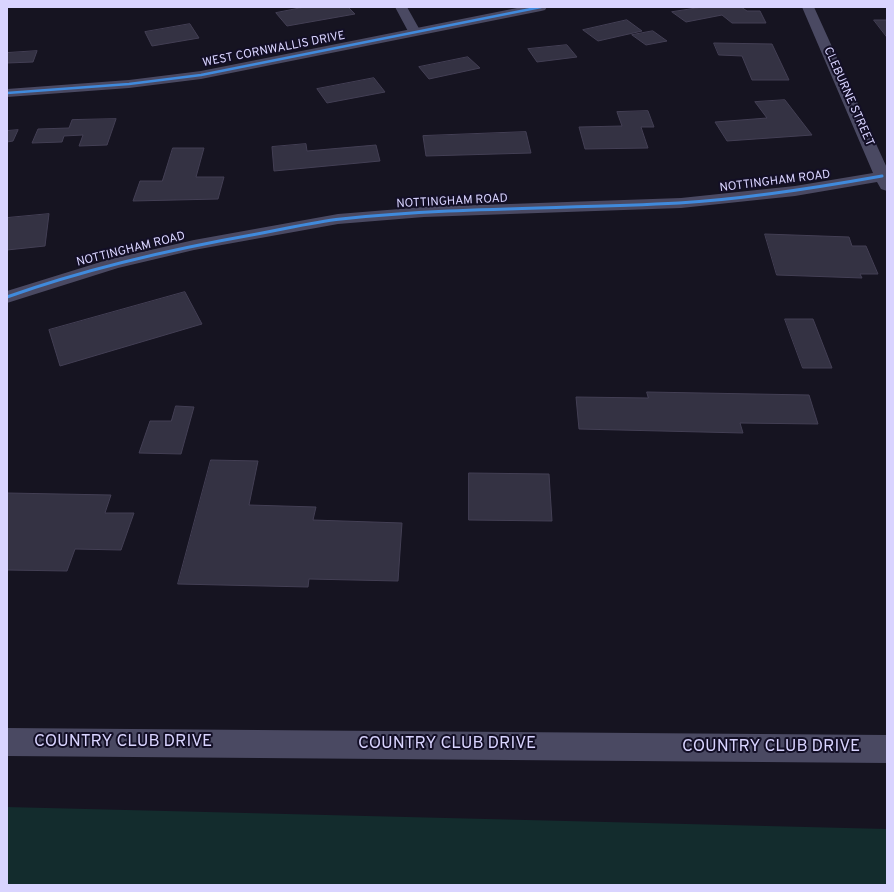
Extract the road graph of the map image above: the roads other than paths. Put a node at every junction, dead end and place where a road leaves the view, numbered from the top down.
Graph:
1 (401, 7) edge
2 (541, 7) edge
3 (808, 7) edge
4 (415, 32) junction
5 (7, 93) edge
6 (885, 181) edge
7 (7, 297) edge
8 (7, 742) edge
9 (887, 749) edge

1 - 4 street
2 - 4 street, WEST CORNWALLIS DRIVE
3 - 6 street, CLEBURNE STREET
4 - 5 street, WEST CORNWALLIS DRIVE
6 - 7 street, NOTTINGHAM ROAD
8 - 9 street, COUNTRY CLUB DRIVE

